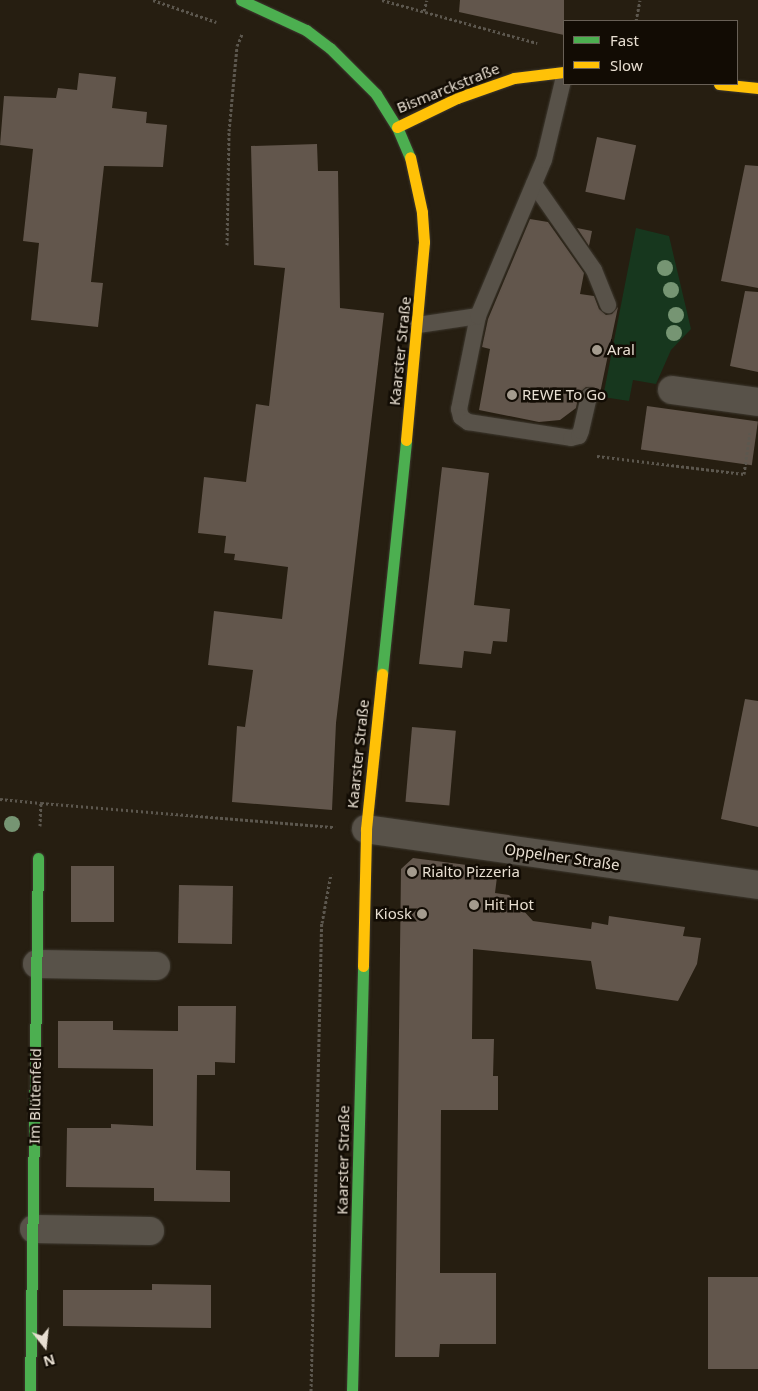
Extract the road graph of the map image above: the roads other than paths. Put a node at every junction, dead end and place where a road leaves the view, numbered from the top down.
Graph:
1 (241, 0) edge
2 (563, 72) edge
3 (563, 81) edge
4 (729, 85) edge
5 (758, 88) edge
6 (397, 127) junction
7 (534, 184) junction
8 (608, 305) dead end
9 (478, 316) junction
10 (418, 325) junction
11 (672, 390) dead end
12 (589, 396) dead end
13 (756, 402) edge
14 (366, 829) junction
15 (38, 858) road end
16 (758, 885) edge
17 (37, 964) junction
18 (156, 966) dead end
19 (34, 1229) junction
20 (150, 1231) dead end
21 (30, 1391) edge
22 (352, 1391) edge

1 - 6 main road, Bismarckstraße
2 - 6 main road, Bismarckstraße
3 - 7 lane
4 - 5 main road
6 - 10 main road, Kaarster Straße
7 - 8 lane
7 - 9 lane
9 - 10 lane
9 - 12 lane
10 - 14 main road, Kaarster Straße
11 - 13 street
14 - 16 street, Oppelner Straße
14 - 22 main road, Kaarster Straße
15 - 17 main road, Im Blütenfeld
17 - 18 street
17 - 19 main road, Im Blütenfeld
19 - 20 street
19 - 21 main road, Im Blütenfeld

